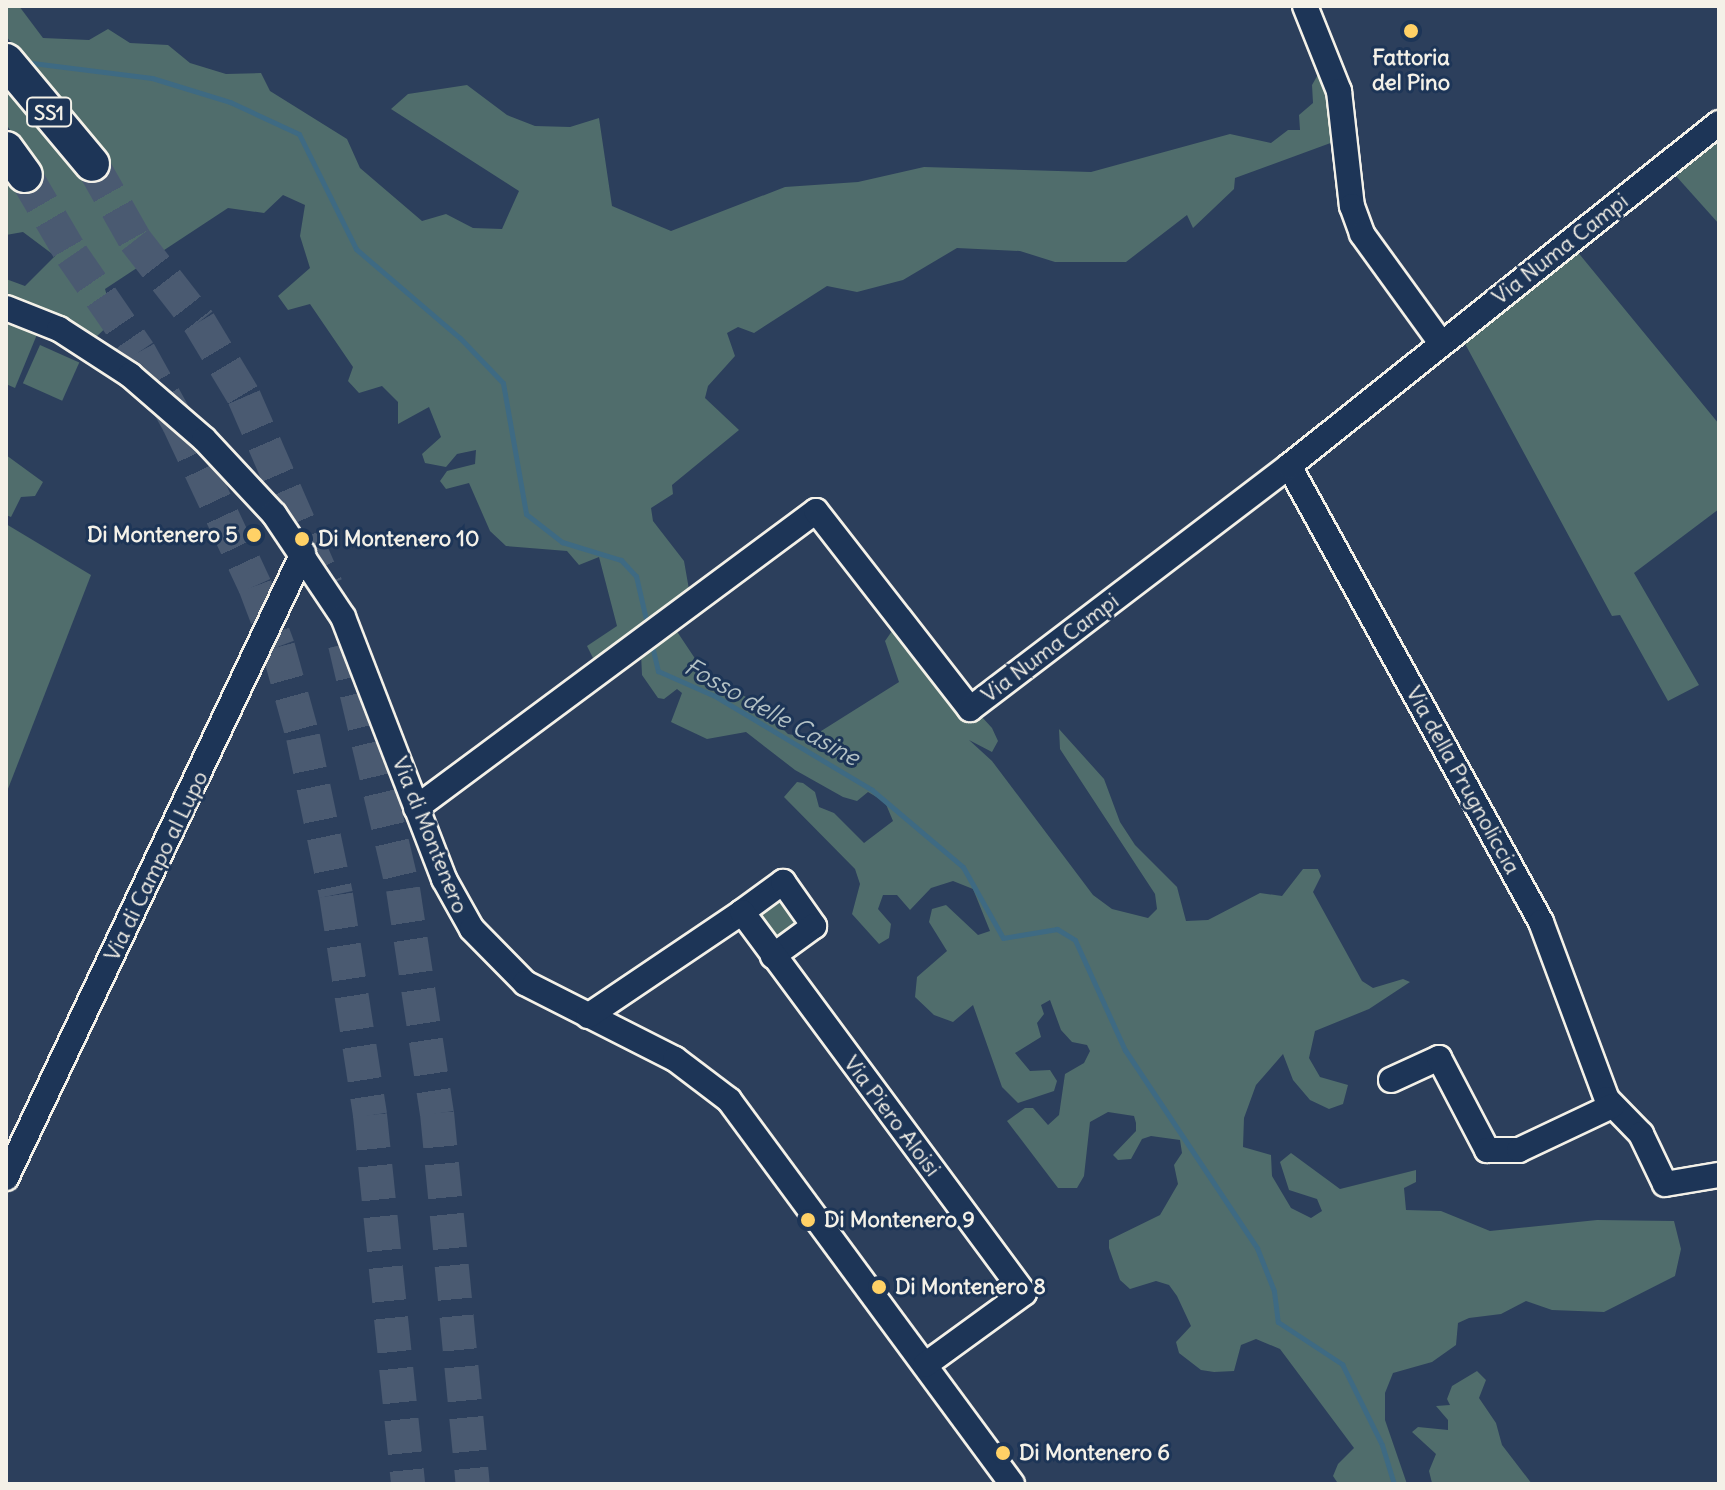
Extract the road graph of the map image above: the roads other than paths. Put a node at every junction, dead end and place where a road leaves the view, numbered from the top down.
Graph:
1 (1305, 6) edge
2 (6, 61) edge
3 (1719, 123) edge
4 (92, 164) tunnel mouth
5 (6, 308) edge
6 (1441, 343) junction
7 (1289, 466) junction
8 (303, 553) junction
9 (416, 808) junction
10 (742, 912) junction
11 (773, 956) junction
12 (588, 1016) junction
13 (1391, 1080) dead end
14 (1612, 1106) junction
15 (1719, 1175) edge
16 (6, 1178) edge
17 (925, 1365) junction
18 (1012, 1484) edge

1 - 6 street
2 - 4 highway, SS1
3 - 6 street, Via Numa Campi
5 - 8 street, Via di Montenero
6 - 7 street, Via Numa Campi
7 - 9 street, Via Numa Campi
7 - 14 street, Via della Prugnoliccia
8 - 9 street, Via di Montenero
8 - 16 street, Via di Campo al Lupo
9 - 12 street, Via di Montenero
10 - 11 street, Via Piero Aloisi
10 - 11 street
10 - 12 street
11 - 17 street, Via Piero Aloisi
12 - 17 street, Via di Montenero
13 - 14 street
14 - 15 street, Via della Prugnoliccia
17 - 18 street, Via di Montenero

